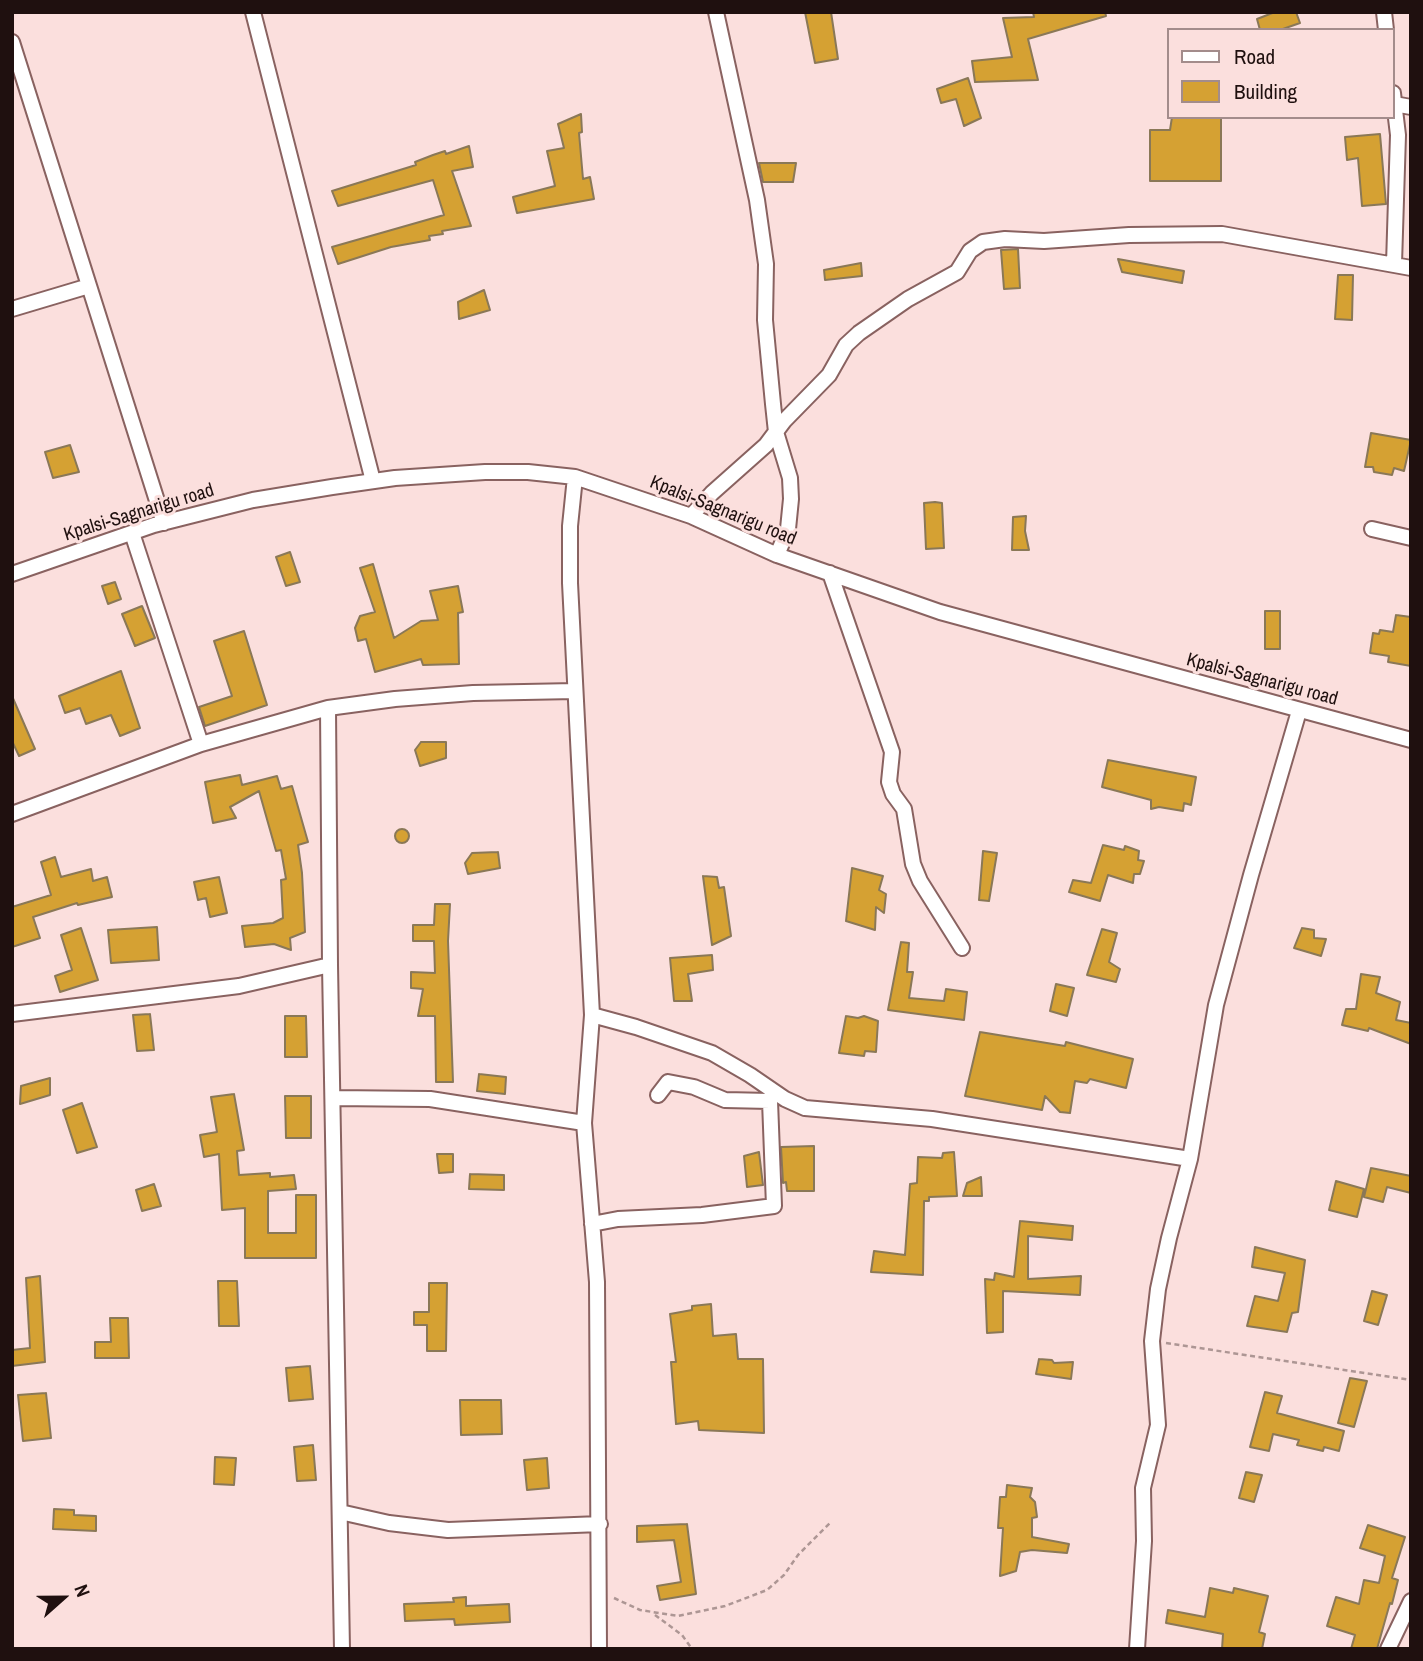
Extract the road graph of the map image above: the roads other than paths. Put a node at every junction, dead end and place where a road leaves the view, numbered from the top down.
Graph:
1 (253, 12) edge
2 (716, 12) edge
3 (12, 42) edge
4 (1395, 99) edge
5 (1395, 107) edge
6 (1411, 107) edge
7 (1394, 264) junction
8 (1411, 268) edge
9 (89, 286) junction
10 (12, 309) edge
11 (776, 432) junction
12 (575, 477) junction
13 (373, 481) junction
14 (691, 516) junction
15 (164, 523) junction
16 (1372, 529) dead end
17 (132, 533) junction
18 (1411, 538) edge
19 (777, 555) junction
20 (830, 573) junction
21 (12, 574) edge
22 (575, 691) junction
23 (328, 708) junction
24 (1299, 711) junction
25 (1411, 740) edge
26 (201, 744) junction
27 (12, 814) edge
28 (962, 948) dead end
29 (330, 965) junction
30 (12, 1014) edge
31 (592, 1015) junction
32 (657, 1095) dead end
33 (333, 1098) junction
34 (584, 1124) junction
35 (1190, 1159) junction
36 (592, 1224) junction
37 (341, 1512) junction
38 (600, 1524) junction
39 (1411, 1601) edge
40 (342, 1649) edge
41 (599, 1649) edge
42 (1137, 1649) edge
43 (1388, 1649) edge

1 - 13 street
2 - 11 street
3 - 9 street
4 - 6 street
5 - 7 street
7 - 8 street
7 - 11 street
9 - 10 street
9 - 15 street
11 - 14 street
11 - 19 street
12 - 13 street, Kpalsi-Sagnarigu road
12 - 14 street, Kpalsi-Sagnarigu road
12 - 22 street
13 - 15 street, Kpalsi-Sagnarigu road
14 - 19 street, Kpalsi-Sagnarigu road
15 - 17 street, Kpalsi-Sagnarigu road
16 - 18 street
17 - 21 street, Kpalsi-Sagnarigu road
17 - 26 street
19 - 20 street, Kpalsi-Sagnarigu road
20 - 24 street, Kpalsi-Sagnarigu road
20 - 28 street
22 - 23 street
22 - 31 street
23 - 26 street
23 - 29 street
24 - 25 street, Kpalsi-Sagnarigu road
24 - 35 street
26 - 27 street
29 - 30 street
29 - 33 street
31 - 34 street
31 - 35 street
32 - 36 street
33 - 34 street
33 - 37 street
34 - 36 street
35 - 42 street
36 - 38 street
37 - 38 street
37 - 40 street
38 - 41 street
39 - 43 street

